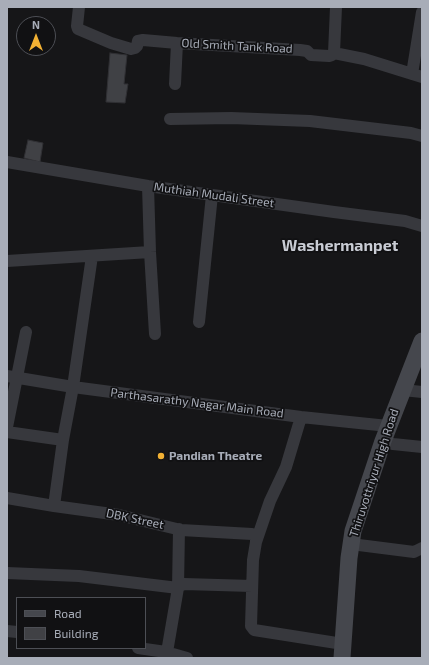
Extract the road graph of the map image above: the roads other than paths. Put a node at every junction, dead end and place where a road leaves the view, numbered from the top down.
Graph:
1 (78, 7) edge
2 (336, 7) edge
3 (422, 12) edge
4 (178, 43) junction
5 (334, 53) junction
6 (417, 76) edge
7 (175, 84) dead end
8 (170, 119) dead end
9 (422, 136) edge
10 (7, 162) edge
11 (148, 186) junction
12 (212, 195) junction
13 (422, 226) edge
14 (150, 252) junction
15 (92, 256) junction
16 (7, 261) edge
17 (199, 322) dead end
18 (26, 332) dead end
19 (155, 334) dead end
20 (422, 341) edge
21 (12, 377) edge
22 (73, 387) junction
23 (403, 390) junction
24 (422, 392) edge
25 (301, 417) junction
26 (7, 427) edge
27 (7, 432) edge
28 (385, 434) junction
29 (63, 440) junction
30 (422, 447) edge
31 (7, 498) edge
32 (54, 506) junction
33 (179, 529) junction
34 (256, 542) junction
35 (351, 544) junction
36 (422, 548) edge
37 (7, 573) edge
38 (252, 586) junction
39 (178, 588) junction
40 (142, 649) edge
41 (342, 651) edge
42 (166, 655) edge
43 (187, 658) edge

1 - 4 street, Old Smith Tank Road
2 - 5 street
3 - 6 street
4 - 5 street, Old Smith Tank Road
4 - 7 street
5 - 6 street, Old Smith Tank Road
8 - 9 street
10 - 11 street, Muthiah Mudali Street
11 - 12 street, Muthiah Mudali Street
11 - 14 street
12 - 13 street, Muthiah Mudali Street
12 - 17 street
14 - 15 street
14 - 19 street
15 - 16 street
15 - 22 street
18 - 21 street
20 - 23 main road, Thiruvottriyur High Road
21 - 22 street, Parthasarathy Nagar Main Road
21 - 26 street
22 - 25 street, Parthasarathy Nagar Main Road
22 - 29 street
23 - 24 street
23 - 28 main road, Thiruvottriyur High Road
25 - 28 street, Parthasarathy Nagar Main Road
25 - 34 street
27 - 29 street
28 - 30 street, Parthasarathy Nagar Main Road
28 - 35 main road, Thiruvottriyur High Road
29 - 32 street
31 - 32 street, DBK Street
32 - 33 street, DBK Street
33 - 34 street, DBK Street
33 - 39 street
34 - 38 street
35 - 36 street
35 - 41 main road, Thiruvottriyur High Road
37 - 39 street
38 - 39 street
38 - 41 street
39 - 42 street
40 - 42 street
42 - 43 street

